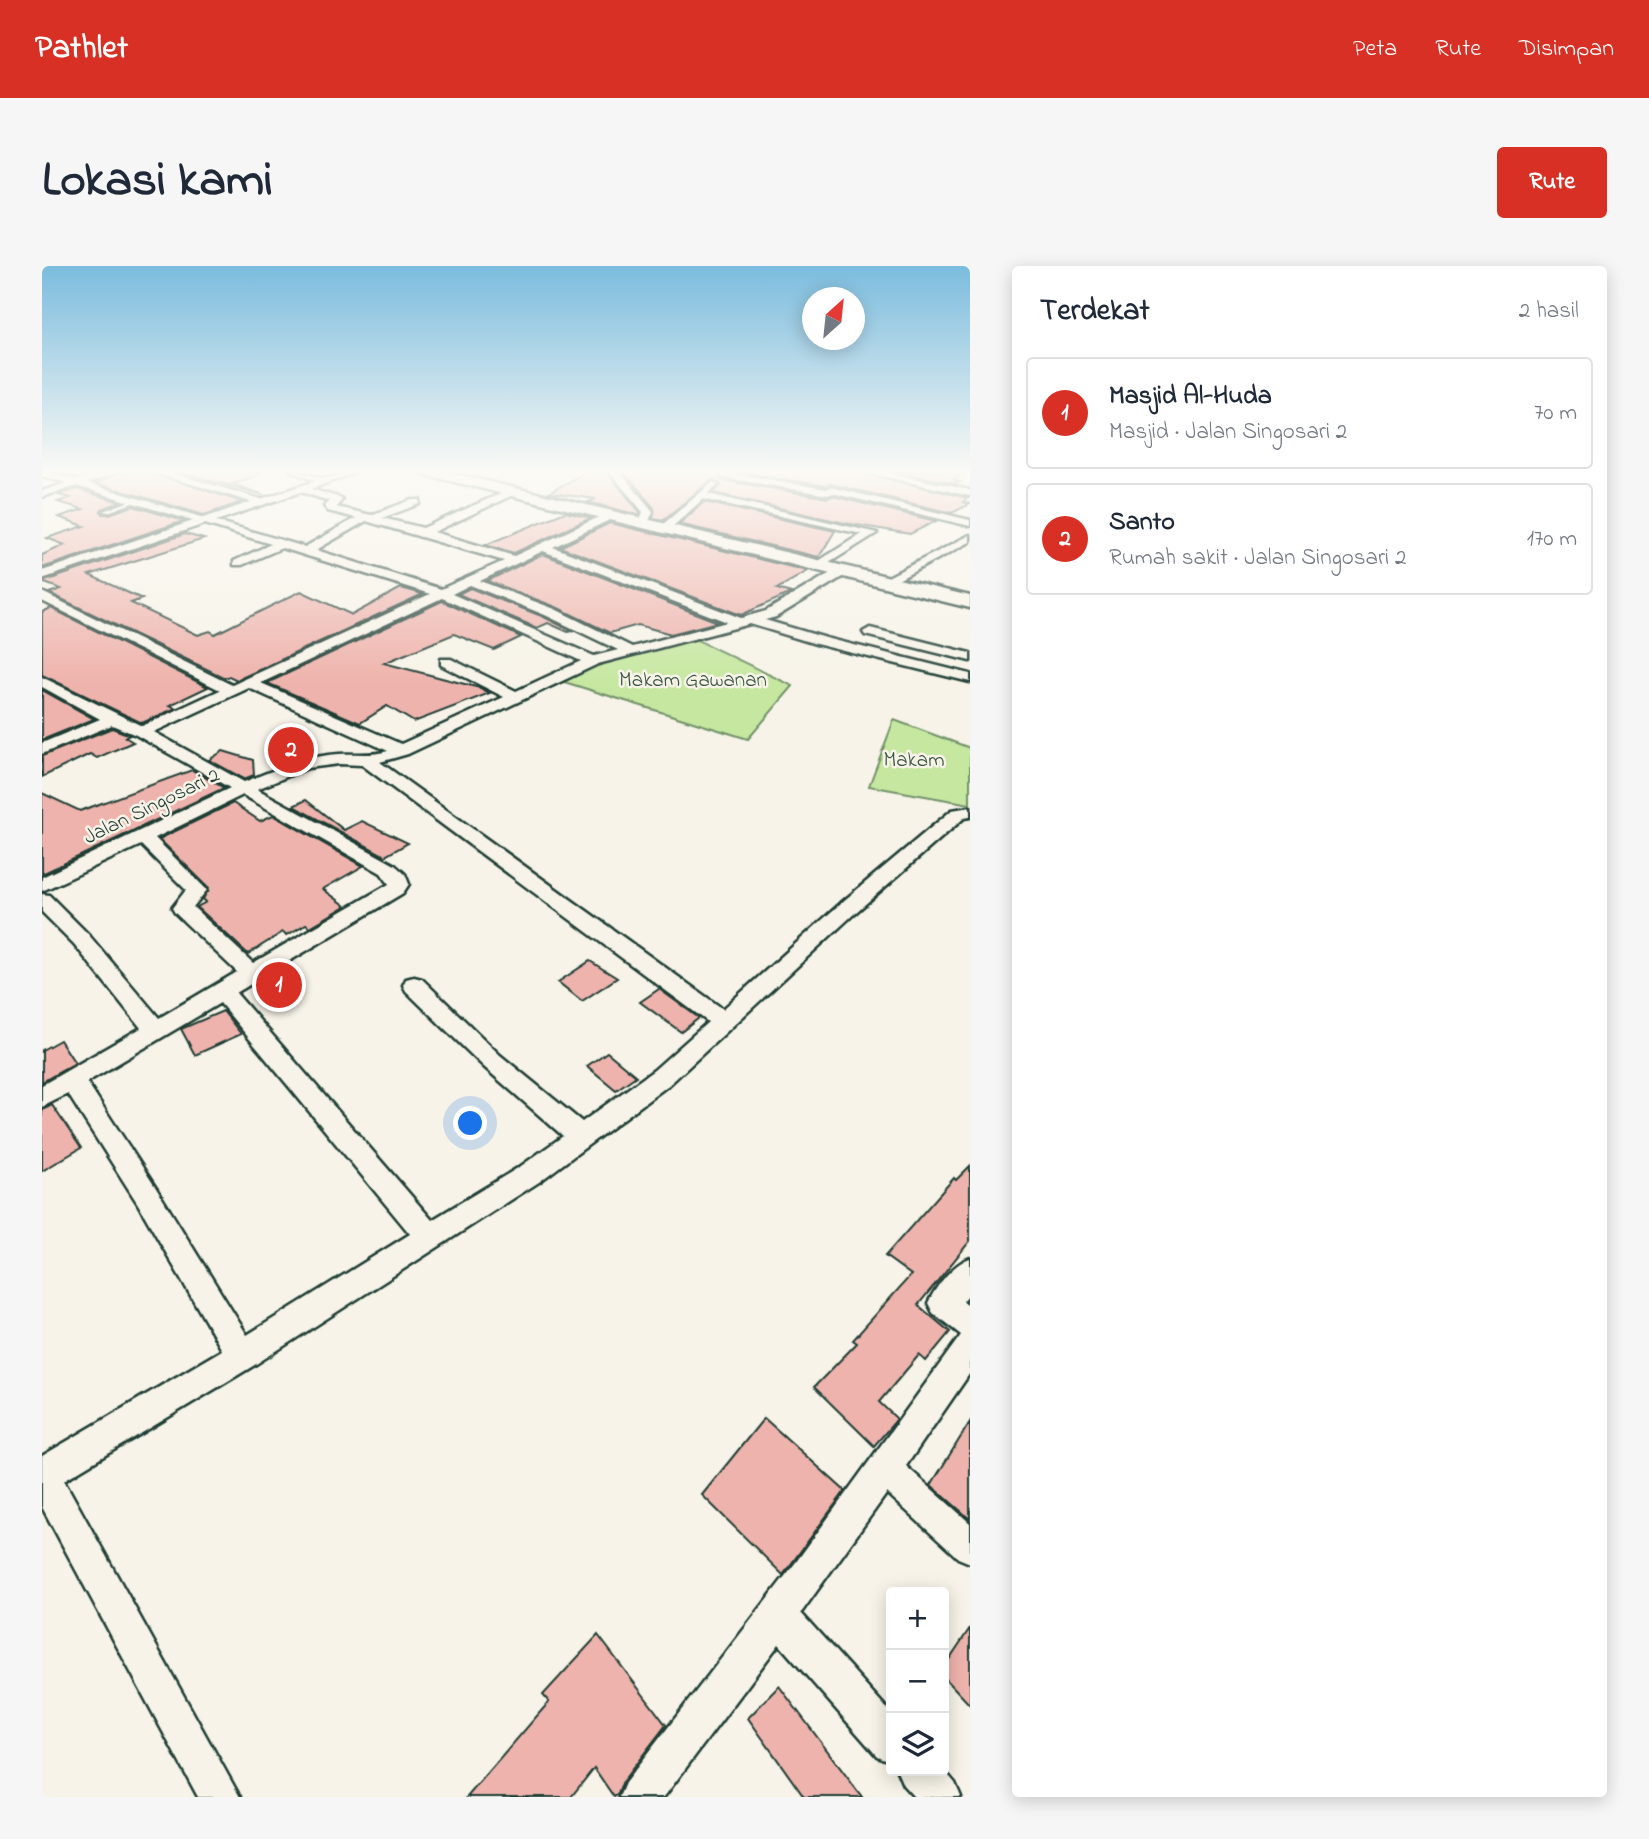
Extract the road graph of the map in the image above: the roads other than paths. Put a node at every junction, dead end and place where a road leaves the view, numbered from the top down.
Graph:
1 (136, 542) edge
2 (276, 542) edge
3 (322, 542) edge
4 (458, 542) edge
5 (553, 542) edge
6 (731, 542) edge
7 (858, 542) edge
8 (961, 542) edge
9 (281, 544) junction
10 (543, 547) junction
11 (306, 551) junction
12 (514, 560) junction
13 (238, 563) dead end
14 (821, 564) junction
15 (843, 570) junction
16 (45, 572) edge
17 (470, 581) junction
18 (886, 581) junction
19 (442, 594) junction
20 (42, 596) edge
21 (970, 602) edge
22 (746, 621) junction
23 (870, 632) dead end
24 (630, 651) junction
25 (970, 659) edge
26 (593, 661) junction
27 (446, 662) dead end
28 (965, 676) edge
29 (42, 681) edge
30 (247, 682) junction
31 (231, 690) junction
32 (517, 698) junction
33 (112, 719) junction
34 (142, 732) junction
35 (42, 749) edge
36 (402, 751) junction
37 (366, 761) junction
38 (244, 788) junction
39 (970, 812) edge
40 (143, 837) junction
41 (42, 885) edge
42 (42, 900) edge
43 (251, 974) junction
44 (414, 985) dead end
45 (222, 991) junction
46 (722, 1020) junction
47 (155, 1029) junction
48 (72, 1080) junction
49 (43, 1094) edge
50 (580, 1135) junction
51 (430, 1238) junction
52 (970, 1270) edge
53 (970, 1324) edge
54 (970, 1346) edge
55 (242, 1355) junction
56 (886, 1470) junction
57 (43, 1473) edge
58 (970, 1546) edge
59 (779, 1616) junction
60 (886, 1736) edge
61 (921, 1776) edge
62 (220, 1797) edge
63 (639, 1797) edge
64 (940, 1797) edge

1 - 16 street
2 - 9 street
3 - 11 street
4 - 12 street
5 - 10 street
6 - 14 main road
7 - 14 street
8 - 18 street
9 - 11 street
9 - 13 street
10 - 12 street
10 - 22 street
11 - 19 street
12 - 17 street
14 - 15 main road
15 - 18 main road
15 - 22 street, Jalan Singosari 2
17 - 19 street
17 - 24 street
18 - 21 main road
19 - 26 street
19 - 30 street
20 - 31 street
22 - 24 street, Jalan Singosari 2
22 - 28 street
23 - 25 street
24 - 26 street, Jalan Singosari 2
25 - 28 street
26 - 32 street, Jalan Singosari 2
27 - 32 street
29 - 33 street
30 - 31 street
30 - 36 street
31 - 34 street
32 - 36 street, Jalan Singosari 2
33 - 34 street
33 - 35 street
34 - 38 street
36 - 37 street, Jalan Singosari 2
37 - 38 street, Jalan Singosari 2
37 - 46 street
38 - 40 street, Jalan Singosari 2
38 - 43 street
39 - 46 street
40 - 41 street, Jalan Singosari 2
40 - 43 street
42 - 47 street
43 - 45 street
44 - 50 street
45 - 47 street
45 - 51 street
46 - 50 street
47 - 48 street
48 - 49 street
48 - 55 street
50 - 51 street
51 - 55 street
52 - 53 street
54 - 56 street
55 - 57 street
56 - 58 street
56 - 59 street
57 - 62 street
59 - 60 street
59 - 63 street
61 - 64 street

